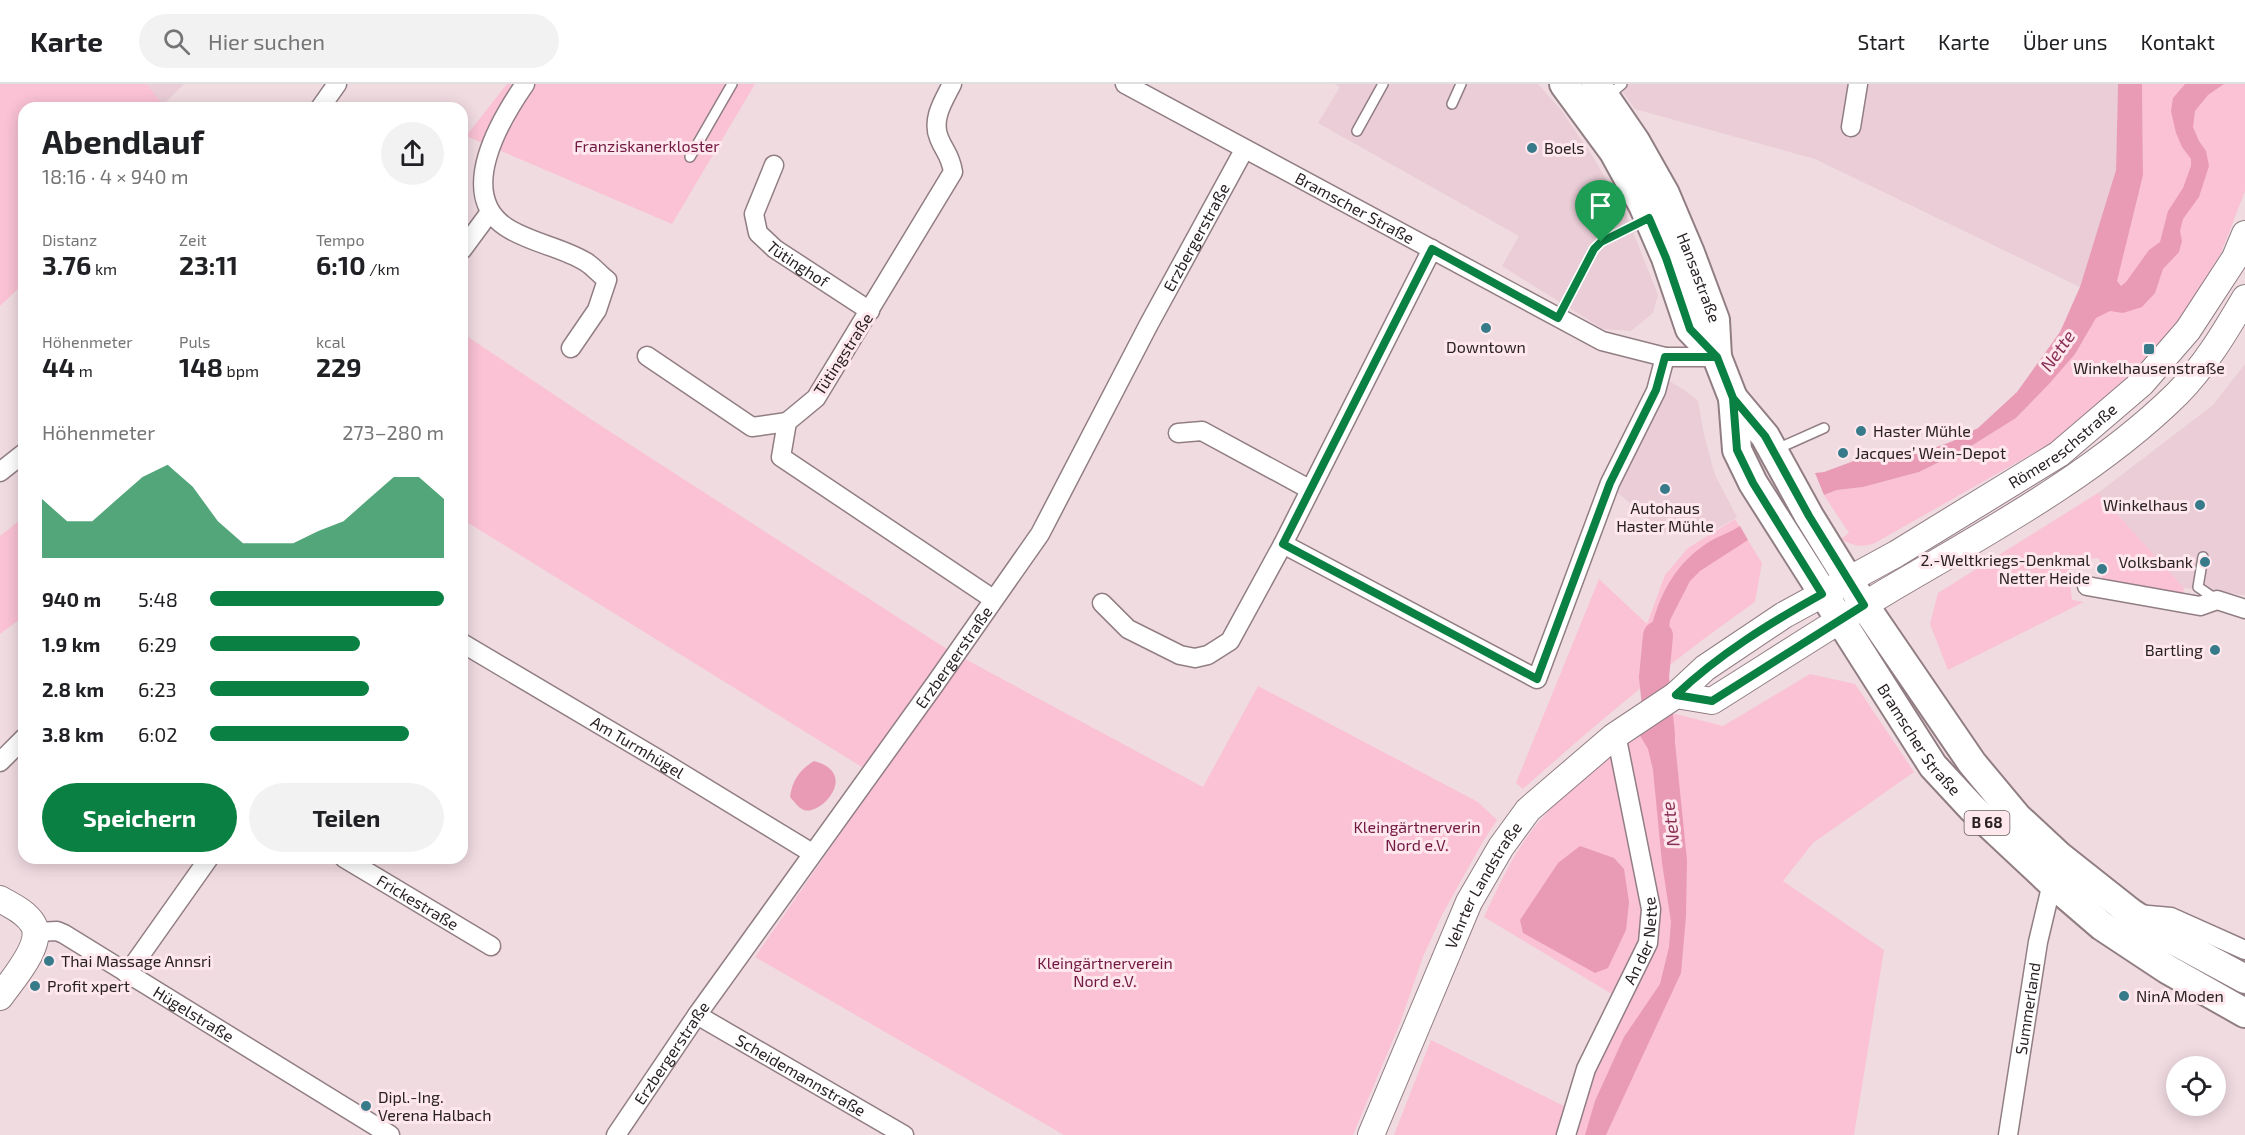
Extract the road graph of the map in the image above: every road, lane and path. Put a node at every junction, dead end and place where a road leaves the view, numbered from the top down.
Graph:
1 (336, 84) edge
2 (525, 84) edge
3 (732, 84) edge
4 (952, 84) edge
5 (1125, 84) edge
6 (1383, 84) edge
7 (1461, 84) edge
8 (1564, 84) edge
9 (1858, 84) edge
10 (1597, 100) edge
11 (324, 102) edge
12 (1452, 104) dead end
13 (1851, 127) dead end
14 (1357, 131) dead end
15 (1244, 150) junction
16 (690, 157) dead end
17 (774, 165) dead end
18 (489, 212) junction
19 (1649, 218) junction
20 (2245, 234) edge
21 (468, 242) edge
22 (1432, 249) junction
23 (2245, 298) edge
24 (870, 311) junction
25 (1558, 318) junction
26 (571, 348) dead end
27 (647, 356) dead end
28 (1665, 357) junction
29 (1717, 357) junction
30 (1733, 398) junction
31 (787, 422) junction
32 (1824, 428) dead end
33 (1178, 433) dead end
34 (1772, 451) junction
35 (18, 458) edge
36 (0, 472) edge
37 (1309, 489) junction
38 (1283, 544) junction
39 (2203, 557) dead end
40 (1848, 580) junction
41 (2087, 586) dead end
42 (1822, 594) junction
43 (993, 599) junction
44 (2217, 600) junction
45 (1102, 603) dead end
46 (1864, 605) junction
47 (2245, 609) edge
48 (1839, 621) junction
49 (468, 647) edge
50 (1672, 697) junction
51 (1614, 737) junction
52 (18, 744) edge
53 (0, 762) edge
54 (812, 853) junction
55 (205, 864) edge
56 (354, 864) edge
57 (2052, 883) junction
58 (0, 899) edge
59 (2131, 913) junction
60 (36, 932) junction
61 (491, 946) dead end
62 (2245, 950) edge
63 (127, 975) junction
64 (2245, 979) edge
65 (0, 997) edge
66 (2245, 1013) edge
67 (697, 1015) junction
68 (390, 1135) edge
69 (616, 1135) edge
70 (904, 1135) edge
71 (1371, 1135) edge
72 (1566, 1135) edge
73 (2008, 1135) edge

1 - 11 street
2 - 18 street
3 - 16 lane
4 - 24 street, Tütingstraße
5 - 15 street, Bramscher Straße
6 - 14 lane
7 - 12 lane
8 - 10 main road, Hansastraße / B 68
9 - 13 street
10 - 19 main road, Hansastraße / B 68
10 - 29 main road, Hansastraße / B 68
15 - 22 street, Bramscher Straße
15 - 43 street, Erzbergerstraße
17 - 24 street, Tütinghof
18 - 21 street
18 - 26 street
19 - 25 lane
19 - 29 main road, Hansastraße / B 68
20 - 40 main road, Römereschstraße
22 - 25 street, Bramscher Straße
22 - 37 street
23 - 46 main road, Römereschstraße
24 - 31 street, Tütingstraße
25 - 28 street, Bramscher Straße
27 - 31 street
28 - 29 street, Bramscher Straße
28 - 38 street
29 - 30 main road, Bramscher Straße / B 68
30 - 34 main road, Bramscher Straße / B 68
30 - 42 main road, Bramscher Straße / B 68
31 - 43 street
32 - 34 lane
33 - 37 street
34 - 40 main road, Bramscher Straße / B 68
35 - 36 street
37 - 38 street
38 - 45 street
39 - 44 lane
40 - 42 main road, Römereschstraße
40 - 46 main road, Bramscher Straße / B 68
41 - 44 street
42 - 48 main road, Bramscher Straße / B 68
42 - 50 main road, Vehrter Landstraße
43 - 54 street, Erzbergerstraße
44 - 47 street
46 - 48 main road, Römereschstraße
46 - 59 main road, Bramscher Straße / B 68
48 - 50 main road
48 - 57 main road, Bramscher Straße / B 68
49 - 54 street, Am Turmhügel
50 - 51 main road, Vehrter Landstraße
51 - 71 main road, Vehrter Landstraße
51 - 72 street, An der Nette
52 - 53 street
54 - 67 street, Erzbergerstraße
55 - 63 street
56 - 61 street, Frickestraße
57 - 66 main road, Bramscher Straße / B 68
57 - 73 street, Summerland
58 - 60 main road
59 - 62 street
59 - 64 main road, Bramscher Straße / B 68
60 - 63 street, Hügelstraße
60 - 65 main road
63 - 68 street, Hügelstraße
67 - 69 street, Erzbergerstraße
67 - 70 street, Scheidemannstraße

